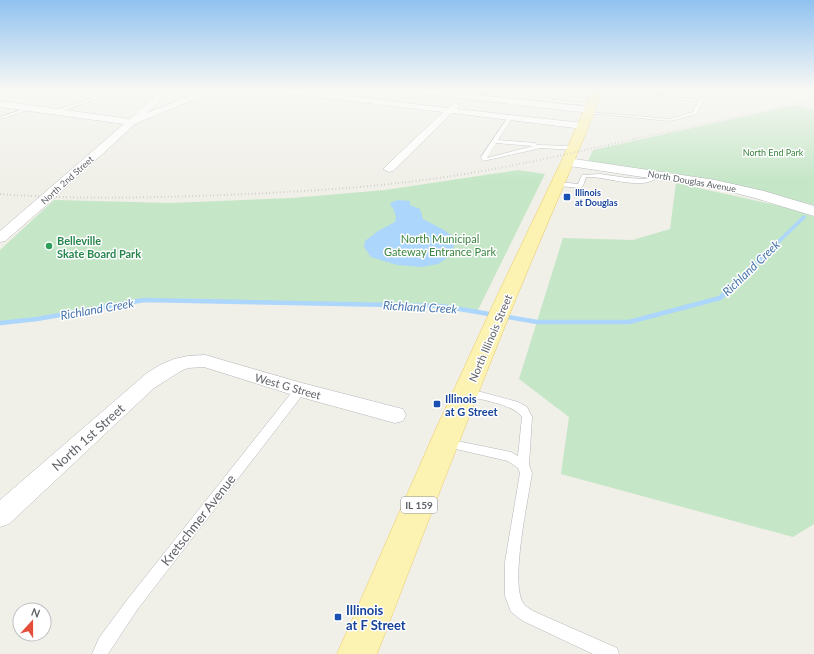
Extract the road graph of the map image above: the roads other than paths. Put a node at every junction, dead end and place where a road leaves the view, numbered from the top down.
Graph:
1 (122, 121) edge
2 (136, 121) edge
3 (440, 121) edge
4 (508, 121) edge
5 (533, 121) edge
6 (585, 121) edge
7 (132, 122) junction
8 (583, 126) junction
9 (496, 141) junction
10 (541, 146) junction
11 (571, 155) junction
12 (389, 168) dead end
13 (652, 173) junction
14 (558, 184) junction
15 (814, 211) edge
16 (0, 238) edge
17 (180, 363) joint
18 (300, 390) junction
19 (466, 392) junction
20 (395, 415) dead end
21 (444, 443) junction
22 (523, 465) junction
23 (0, 516) edge
24 (100, 654) edge
25 (357, 654) edge
26 (611, 654) edge

1 - 7 street
2 - 7 street
3 - 12 street
4 - 9 lane
5 - 8 street
6 - 8 main road, North Illinois Street / IL 159
7 - 16 street, North 2nd Street
8 - 11 main road, North Illinois Street / IL 159
9 - 10 lane
9 - 10 lane
10 - 11 lane
11 - 13 street, North Douglas Avenue
11 - 14 main road, North Illinois Street / IL 159
13 - 14 lane
13 - 15 street, North Douglas Avenue
14 - 19 main road, North Illinois Street / IL 159
17 - 18 street, West G Street
17 - 23 street, North 1st Street
18 - 20 street, West G Street
18 - 24 lane, Kretschmer Avenue
19 - 21 main road, North Illinois Street / IL 159
19 - 22 lane
21 - 22 lane
21 - 25 main road, North Illinois Street / IL 159
22 - 26 lane

